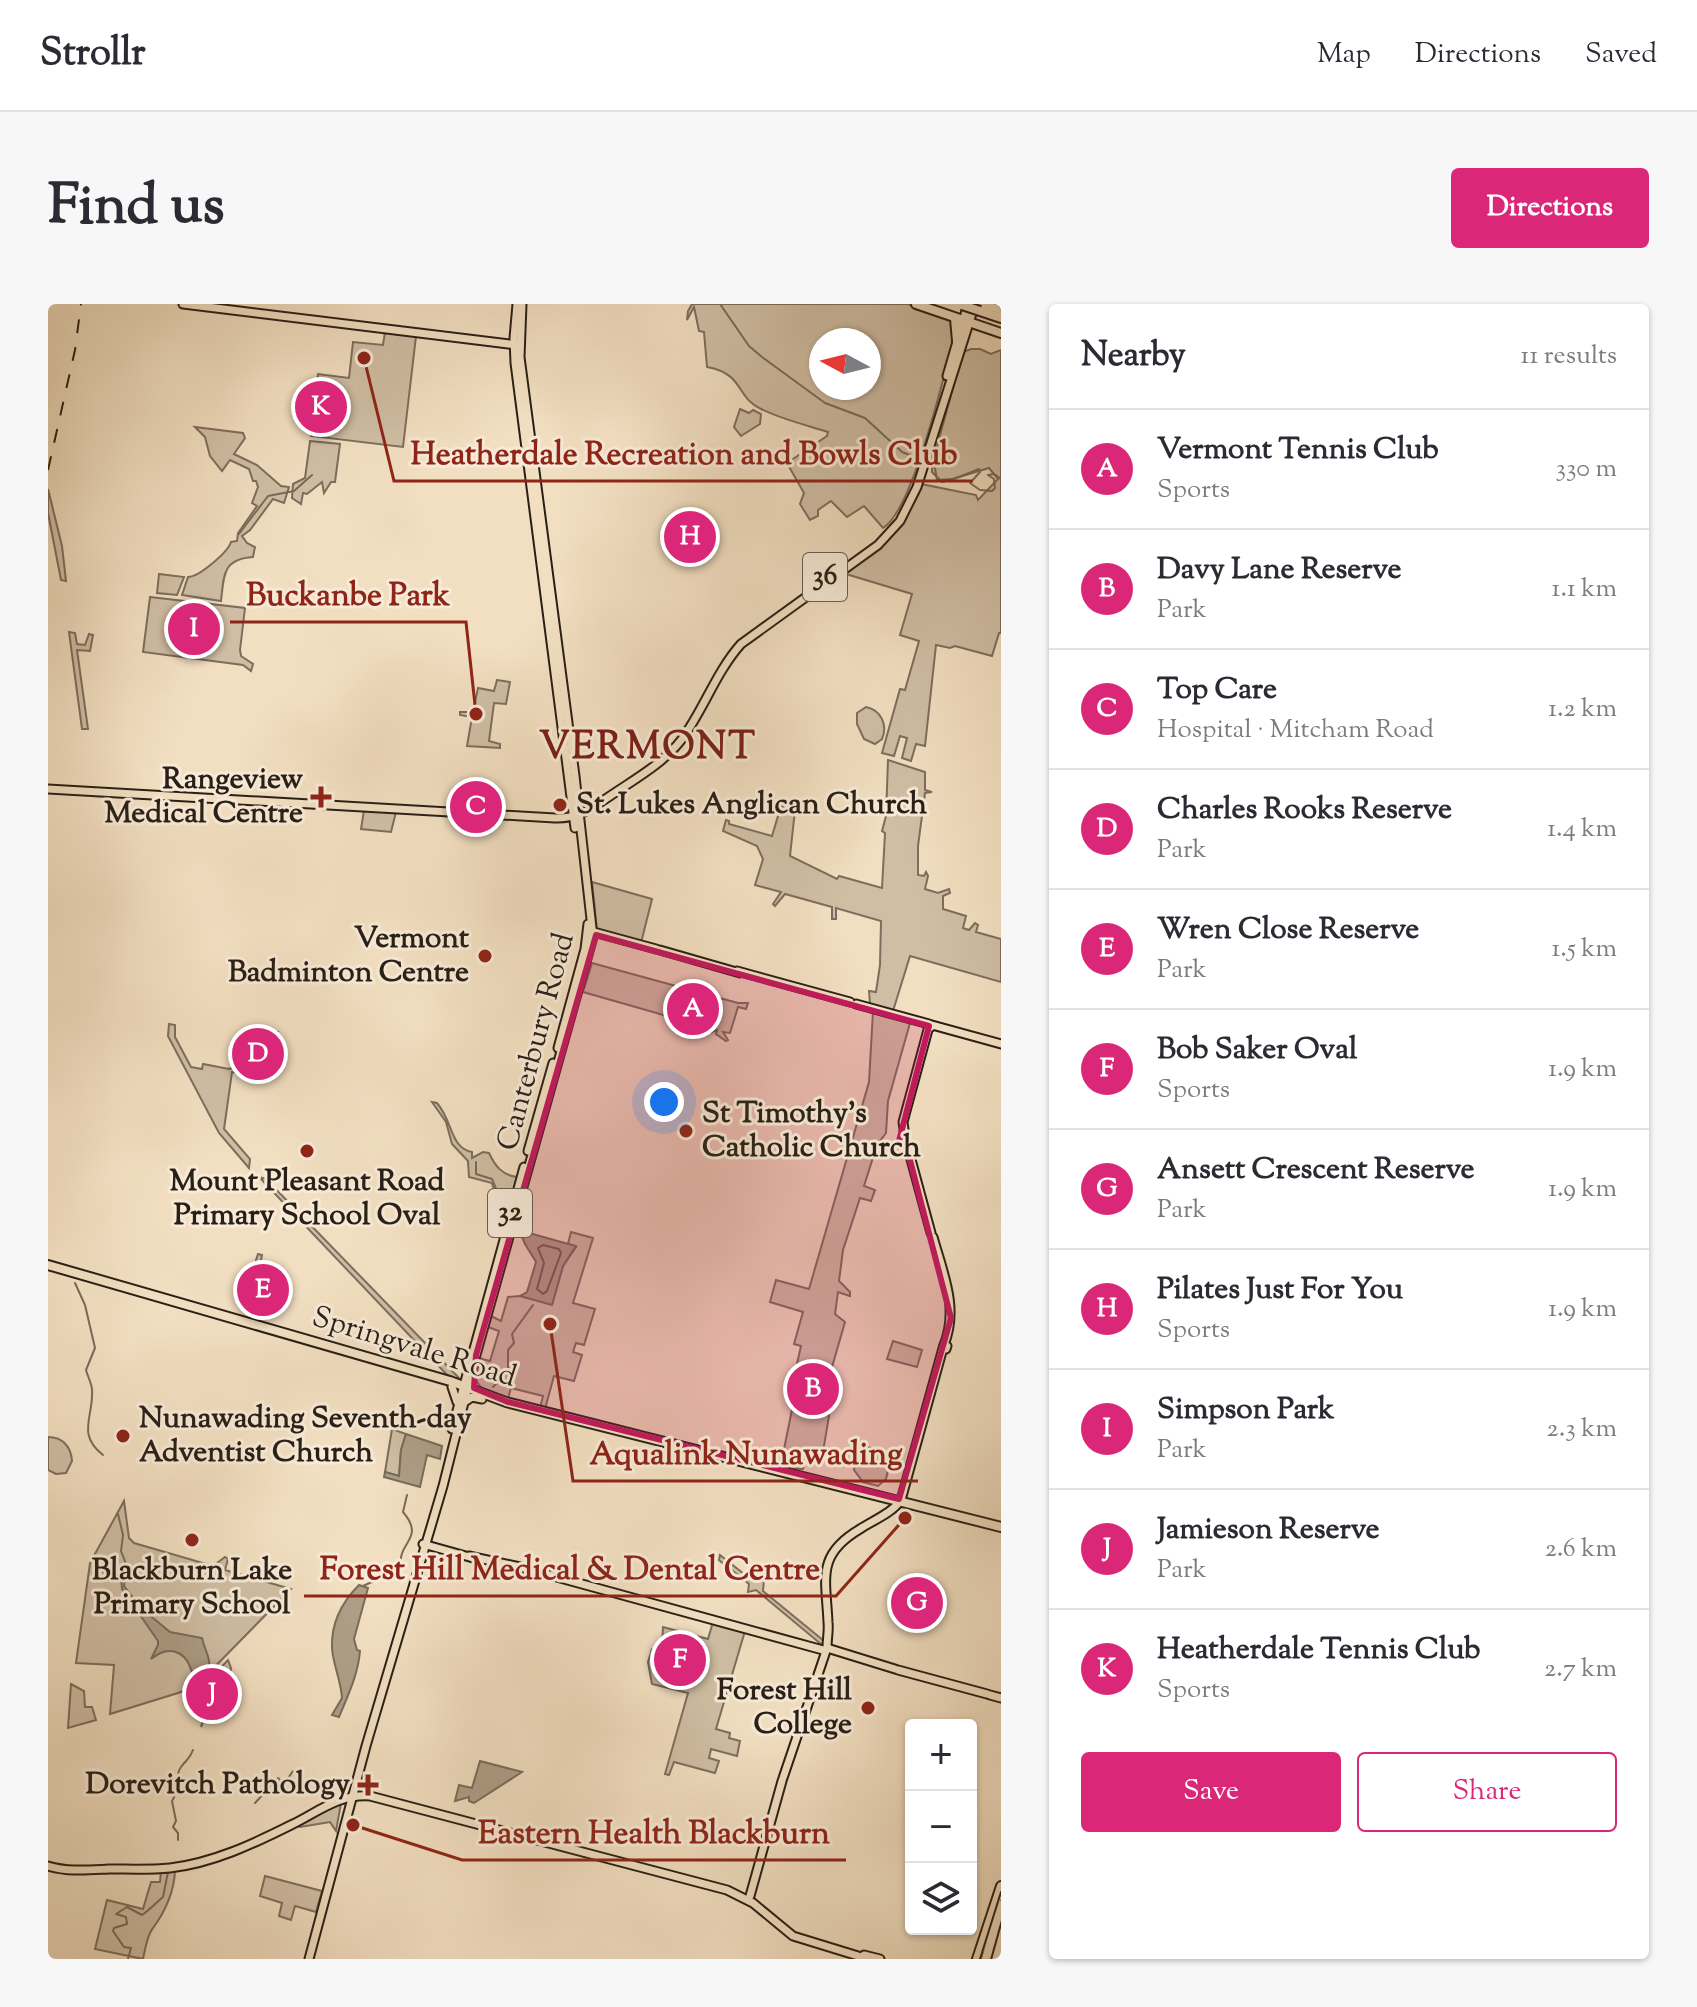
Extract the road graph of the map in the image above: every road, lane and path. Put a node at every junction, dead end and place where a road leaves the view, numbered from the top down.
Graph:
1 (183, 304) edge
2 (520, 304) edge
3 (916, 304) edge
4 (960, 304) edge
5 (968, 304) edge
6 (979, 306) edge
7 (1001, 310) edge
8 (1001, 318) edge
9 (963, 324) junction
10 (1001, 333) edge
11 (957, 341) joint
12 (513, 343) junction
13 (941, 404) junction
14 (552, 620) junction
15 (654, 763) junction
16 (48, 789) edge
17 (578, 800) junction
18 (588, 807) junction
19 (577, 815) junction
20 (594, 933) junction
21 (930, 1026) junction
22 (1001, 1045) edge
23 (48, 1268) edge
24 (469, 1371) junction
25 (460, 1387) junction
26 (480, 1395) junction
27 (460, 1404) junction
28 (574, 1422) junction
29 (899, 1500) junction
30 (884, 1501) junction
31 (887, 1513) junction
32 (1001, 1530) edge
33 (424, 1545) junction
34 (825, 1649) junction
35 (389, 1664) junction
36 (990, 1696) edge
37 (353, 1797) junction
38 (300, 1818) junction
39 (48, 1866) edge
40 (1001, 1886) edge
41 (749, 1895) junction
42 (1001, 1905) edge
43 (997, 1918) junction
44 (986, 1931) junction
45 (831, 1947) junction
46 (307, 1959) edge
47 (827, 1959) edge
48 (868, 1959) edge
49 (880, 1959) edge
50 (977, 1959) edge
51 (986, 1959) edge

1 - 12 main road
2 - 12 main road, Canterbury Road / 32
3 - 9 highway
4 - 6 highway, bridge
5 - 9 main road, 36
6 - 7 highway
6 - 8 highway
6 - 9 main road, 36
9 - 10 highway
9 - 11 highway
9 - 13 main road, 36
11 - 13 main road, 36
12 - 14 main road, Canterbury Road / 32
13 - 15 main road, 36
14 - 17 main road, Canterbury Road / 32
14 - 19 main road, Canterbury Road / 32
15 - 18 main road, 36
15 - 19 main road, 36
16 - 19 main road, 36
17 - 18 main road
17 - 19 main road, Canterbury Road / 32
18 - 19 main road, 36
19 - 20 main road, Canterbury Road / 32
20 - 21 main road
20 - 24 main road, Canterbury Road / 32
21 - 22 main road
21 - 29 main road
23 - 25 highway, Springvale Road
24 - 25 main road, Canterbury Road / 32
24 - 25 main road
24 - 26 main road
25 - 26 highway, Springvale Road
25 - 27 main road, Canterbury Road / 32
25 - 27 main road
26 - 27 main road
26 - 28 highway, Springvale Road
27 - 33 main road, Canterbury Road / 32
28 - 29 highway, Springvale Road
28 - 30 highway, Springvale Road
29 - 30 highway, Springvale Road
29 - 31 main road
29 - 32 highway, Springvale Road
30 - 31 main road
31 - 34 main road
33 - 34 main road
33 - 35 main road, Canterbury Road / 32
34 - 36 main road
34 - 41 main road
35 - 37 main road, Canterbury Road / 32
35 - 37 main road, Canterbury Road / 32
37 - 38 main road
37 - 38 main road
37 - 41 main road
37 - 46 main road, Canterbury Road / 32
38 - 39 main road
40 - 44 highway
41 - 45 main road
41 - 45 main road
42 - 43 highway
43 - 44 highway
43 - 51 highway
44 - 50 highway
45 - 47 main road
45 - 48 main road
45 - 49 main road

